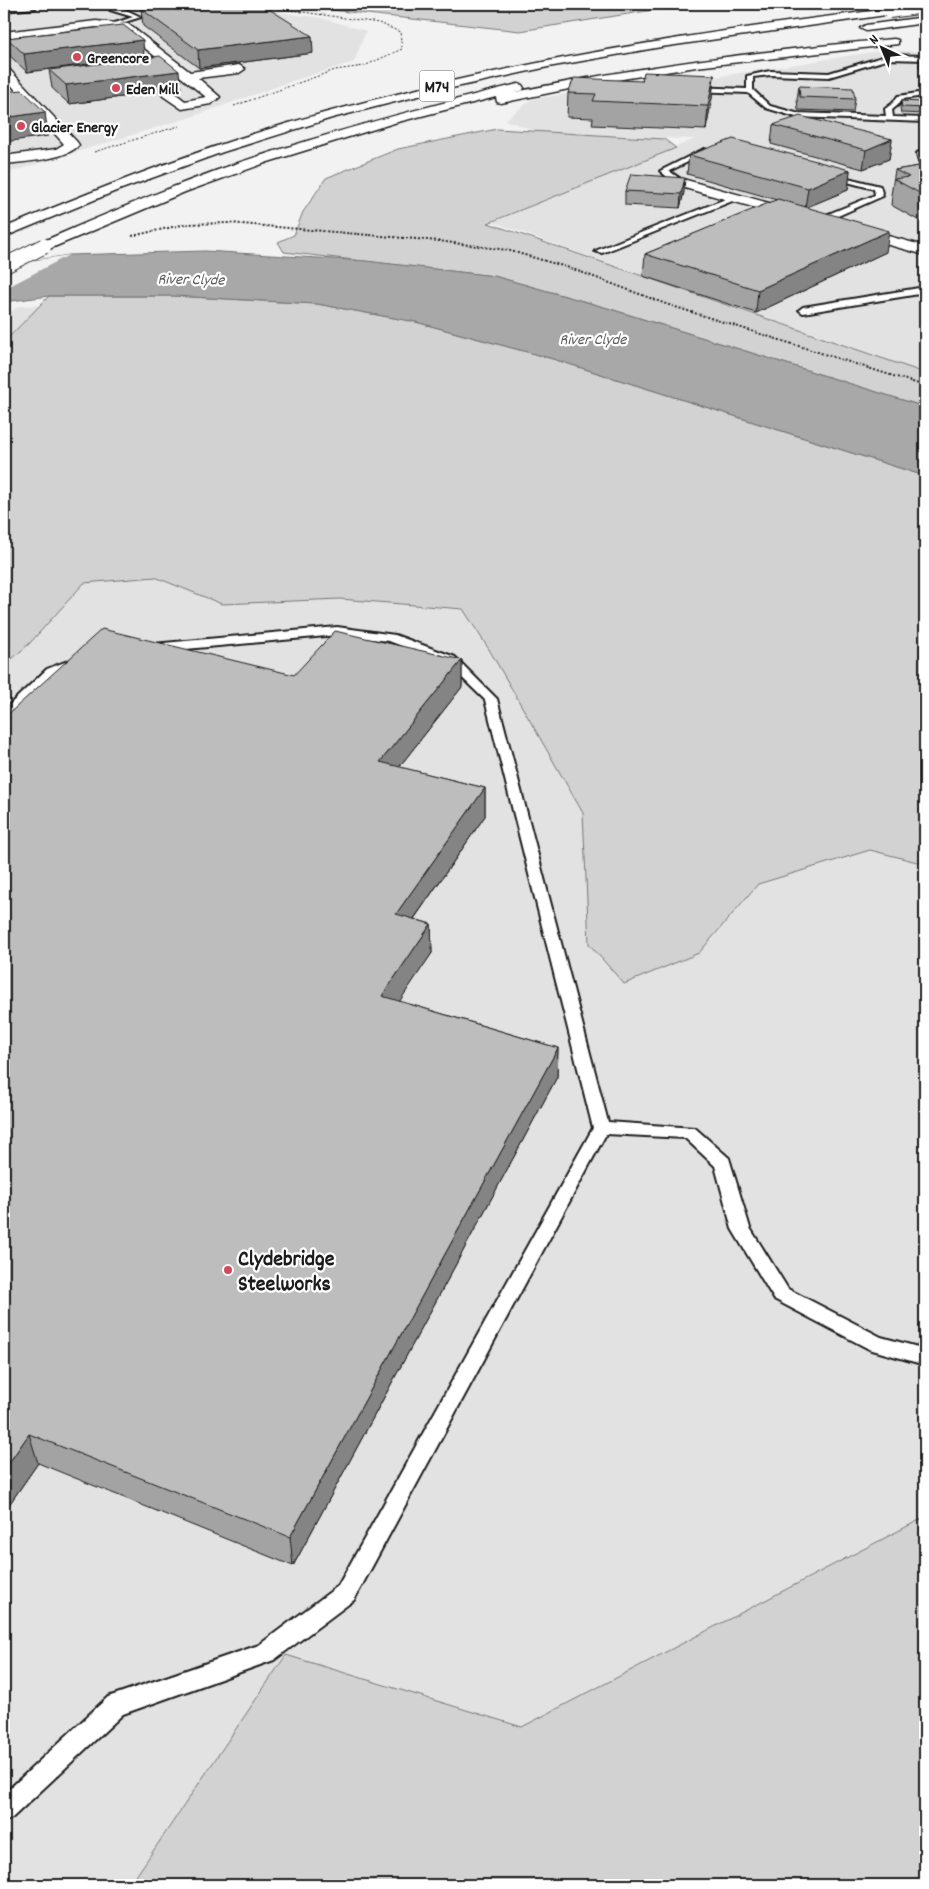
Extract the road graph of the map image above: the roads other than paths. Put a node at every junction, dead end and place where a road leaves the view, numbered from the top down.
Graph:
1 (925, 7) edge
2 (33, 8) dead end
3 (4, 9) edge
4 (112, 9) dead end
5 (919, 21) edge
6 (117, 24) junction
7 (4, 35) edge
8 (800, 36) dead end
9 (908, 41) dead end
10 (761, 42) dead end
11 (925, 58) edge
12 (174, 65) junction
13 (157, 67) edge
14 (239, 69) edge
15 (4, 70) edge
16 (188, 76) junction
17 (683, 89) edge
18 (372, 90) dead end
19 (750, 92) junction
20 (167, 93) edge
21 (925, 94) edge
22 (890, 118) junction
23 (925, 120) edge
24 (325, 140) junction
25 (713, 150) edge
26 (925, 151) edge
27 (4, 160) edge
28 (182, 160) junction
29 (925, 161) edge
30 (820, 172) edge
31 (679, 182) joint
32 (736, 198) junction
33 (819, 221) junction
34 (4, 233) edge
35 (599, 251) dead end
36 (925, 251) edge
37 (4, 266) edge
38 (925, 290) edge
39 (803, 310) dead end
40 (132, 650) edge
41 (93, 654) edge
42 (4, 717) edge
43 (601, 1128) junction
44 (925, 1357) edge
45 (4, 1810) edge

1 - 28 main road, M74, bridge
2 - 3 lane
4 - 6 lane
5 - 8 main road
6 - 7 main road
6 - 12 main road
9 - 24 main road, M74
10 - 24 main road, M74
11 - 19 lane
12 - 13 main road
12 - 16 main road
14 - 16 main road
15 - 27 main road
16 - 20 main road
17 - 19 lane
18 - 28 main road, M74
19 - 22 lane
21 - 22 lane
22 - 23 lane
24 - 37 main road, M74, bridge
25 - 31 lane
26 - 29 lane
28 - 34 main road, M74
30 - 33 lane
31 - 32 main road
32 - 33 main road
32 - 35 lane
33 - 36 main road
38 - 39 lane
40 - 43 lane
41 - 42 lane
43 - 44 lane
43 - 45 lane

